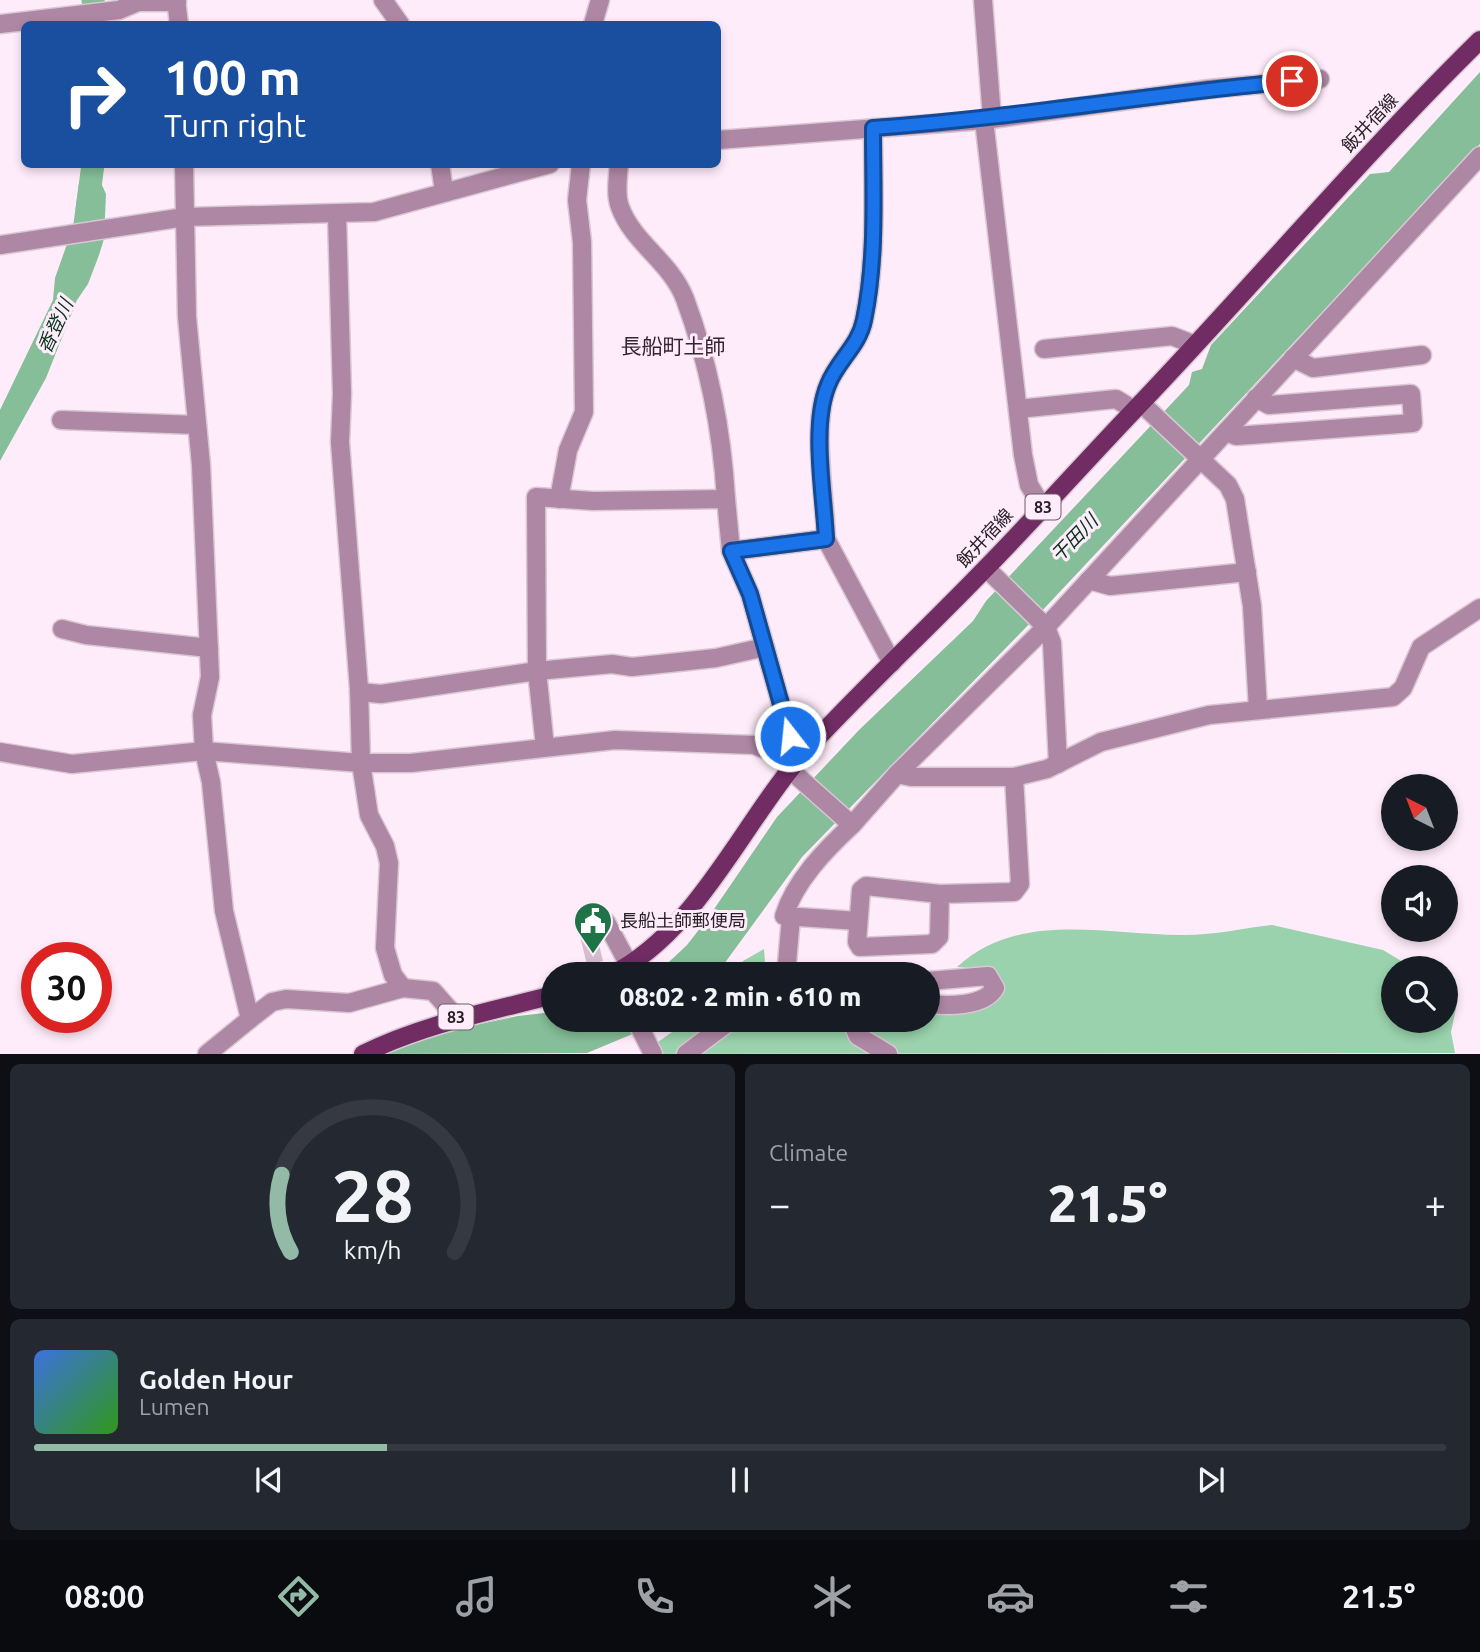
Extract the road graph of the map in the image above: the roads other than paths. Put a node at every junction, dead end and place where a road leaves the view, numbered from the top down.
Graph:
1 (383, 0) edge
2 (600, 0) edge
3 (982, 0) edge
4 (176, 1) edge
5 (31, 21) edge
6 (179, 21) edge
7 (398, 21) edge
8 (594, 21) edge
9 (21, 22) edge
10 (0, 24) edge
11 (1480, 40) edge
12 (1320, 79) dead end
13 (988, 119) junction
14 (873, 128) junction
15 (721, 140) edge
16 (1480, 156) edge
17 (184, 168) edge
18 (441, 168) edge
19 (534, 168) edge
20 (581, 168) edge
21 (619, 168) edge
22 (444, 191) junction
23 (337, 215) junction
24 (185, 217) junction
25 (0, 245) edge
26 (1195, 345) junction
27 (1044, 349) dead end
28 (1422, 355) dead end
29 (1293, 358) junction
30 (1256, 398) junction
31 (1018, 409) junction
32 (1142, 409) junction
33 (61, 420) dead end
34 (197, 425) junction
35 (1226, 432) junction
36 (1200, 459) junction
37 (559, 499) junction
38 (726, 499) junction
39 (1042, 508) junction
40 (826, 539) junction
41 (731, 551) junction
42 (1247, 572) junction
43 (991, 573) junction
44 (1089, 580) junction
45 (1480, 608) edge
46 (1044, 624) junction
47 (62, 629) dead end
48 (765, 647) junction
49 (209, 648) junction
50 (892, 663) junction
51 (537, 671) junction
52 (359, 692) junction
53 (1258, 709) junction
54 (790, 736) dead end
55 (545, 747) junction
56 (204, 751) junction
57 (0, 752) edge
58 (361, 763) junction
59 (1058, 764) junction
60 (795, 771) junction
61 (897, 774) junction
62 (1014, 777) junction
63 (849, 822) junction
64 (940, 894) junction
65 (791, 917) junction
66 (858, 921) junction
67 (606, 922) dead end
68 (615, 962) edge
69 (631, 962) edge
70 (787, 962) edge
71 (940, 980) edge
72 (403, 988) junction
73 (541, 998) edge
74 (940, 1003) edge
75 (456, 1017) junction
76 (250, 1019) junction
77 (642, 1032) edge
78 (715, 1032) edge
79 (856, 1032) edge
80 (207, 1054) edge
81 (363, 1054) edge
82 (653, 1054) edge
83 (687, 1054) edge
84 (888, 1054) edge

1 - 7 street
2 - 8 street
3 - 13 street
4 - 5 street
4 - 6 street
9 - 10 street
11 - 26 main road, 飯井宿線 / 83
12 - 13 street
13 - 14 street
13 - 31 street
14 - 15 street
14 - 40 street
16 - 29 street
17 - 24 street
18 - 22 street
19 - 22 street
20 - 37 street
21 - 38 street
22 - 23 street
23 - 24 street
23 - 52 street
24 - 25 street
24 - 34 street
26 - 27 street
26 - 32 main road, 飯井宿線 / 83
28 - 29 street
29 - 30 street
30 - 35 street
30 - 35 street
31 - 32 street
31 - 39 street
32 - 36 street
32 - 39 main road, 飯井宿線 / 83
33 - 34 street
34 - 49 street
35 - 36 street
36 - 42 street
36 - 44 street
37 - 38 street
37 - 51 street
38 - 41 street
39 - 43 main road, 飯井宿線 / 83
40 - 41 street
40 - 50 street
41 - 48 street
42 - 44 street
42 - 53 street
43 - 46 street
43 - 50 main road, 飯井宿線 / 83
44 - 46 street
45 - 53 street
46 - 59 street
46 - 61 street
47 - 49 street
48 - 51 street
48 - 54 street
49 - 56 street
50 - 60 main road, 飯井宿線 / 83
51 - 52 street
51 - 55 street
52 - 58 street
53 - 59 street
55 - 58 street
55 - 60 street
56 - 57 street
56 - 58 street
56 - 76 street
58 - 72 street
59 - 62 street
60 - 63 street
60 - 69 main road, 飯井宿線 / 83
61 - 62 street
61 - 63 street
62 - 64 street
63 - 65 street
64 - 66 street
64 - 66 street
65 - 66 street
65 - 70 street
67 - 68 street
71 - 74 street
72 - 75 street
72 - 76 street
73 - 75 main road, 83
75 - 81 main road, 83
76 - 80 street
77 - 82 street
78 - 83 street
79 - 84 street

